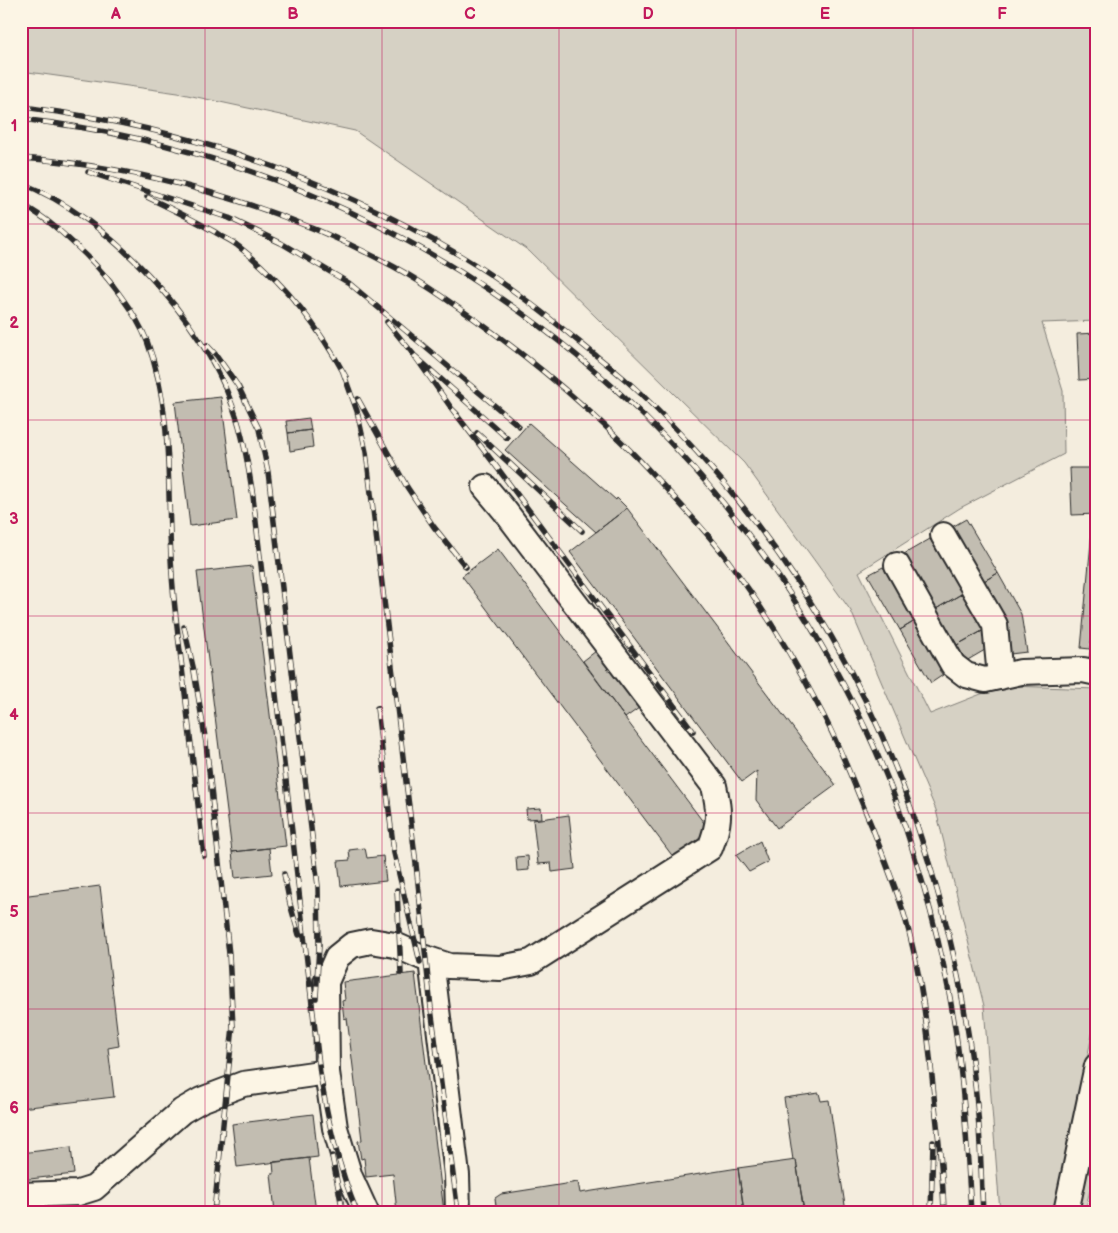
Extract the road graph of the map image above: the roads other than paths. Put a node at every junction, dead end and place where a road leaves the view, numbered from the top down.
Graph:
1 (484, 487) dead end
2 (942, 535) dead end
3 (897, 566) dead end
4 (1097, 673) edge
5 (1000, 677) junction
6 (431, 960) junction
7 (1097, 1066) edge
8 (326, 1072) junction
9 (21, 1195) edge
10 (366, 1212) edge
11 (458, 1212) edge
12 (1066, 1212) edge

1 - 6 street
2 - 5 street
3 - 5 street
4 - 5 street
6 - 8 street
6 - 11 street
7 - 12 street
8 - 9 street
8 - 10 street

